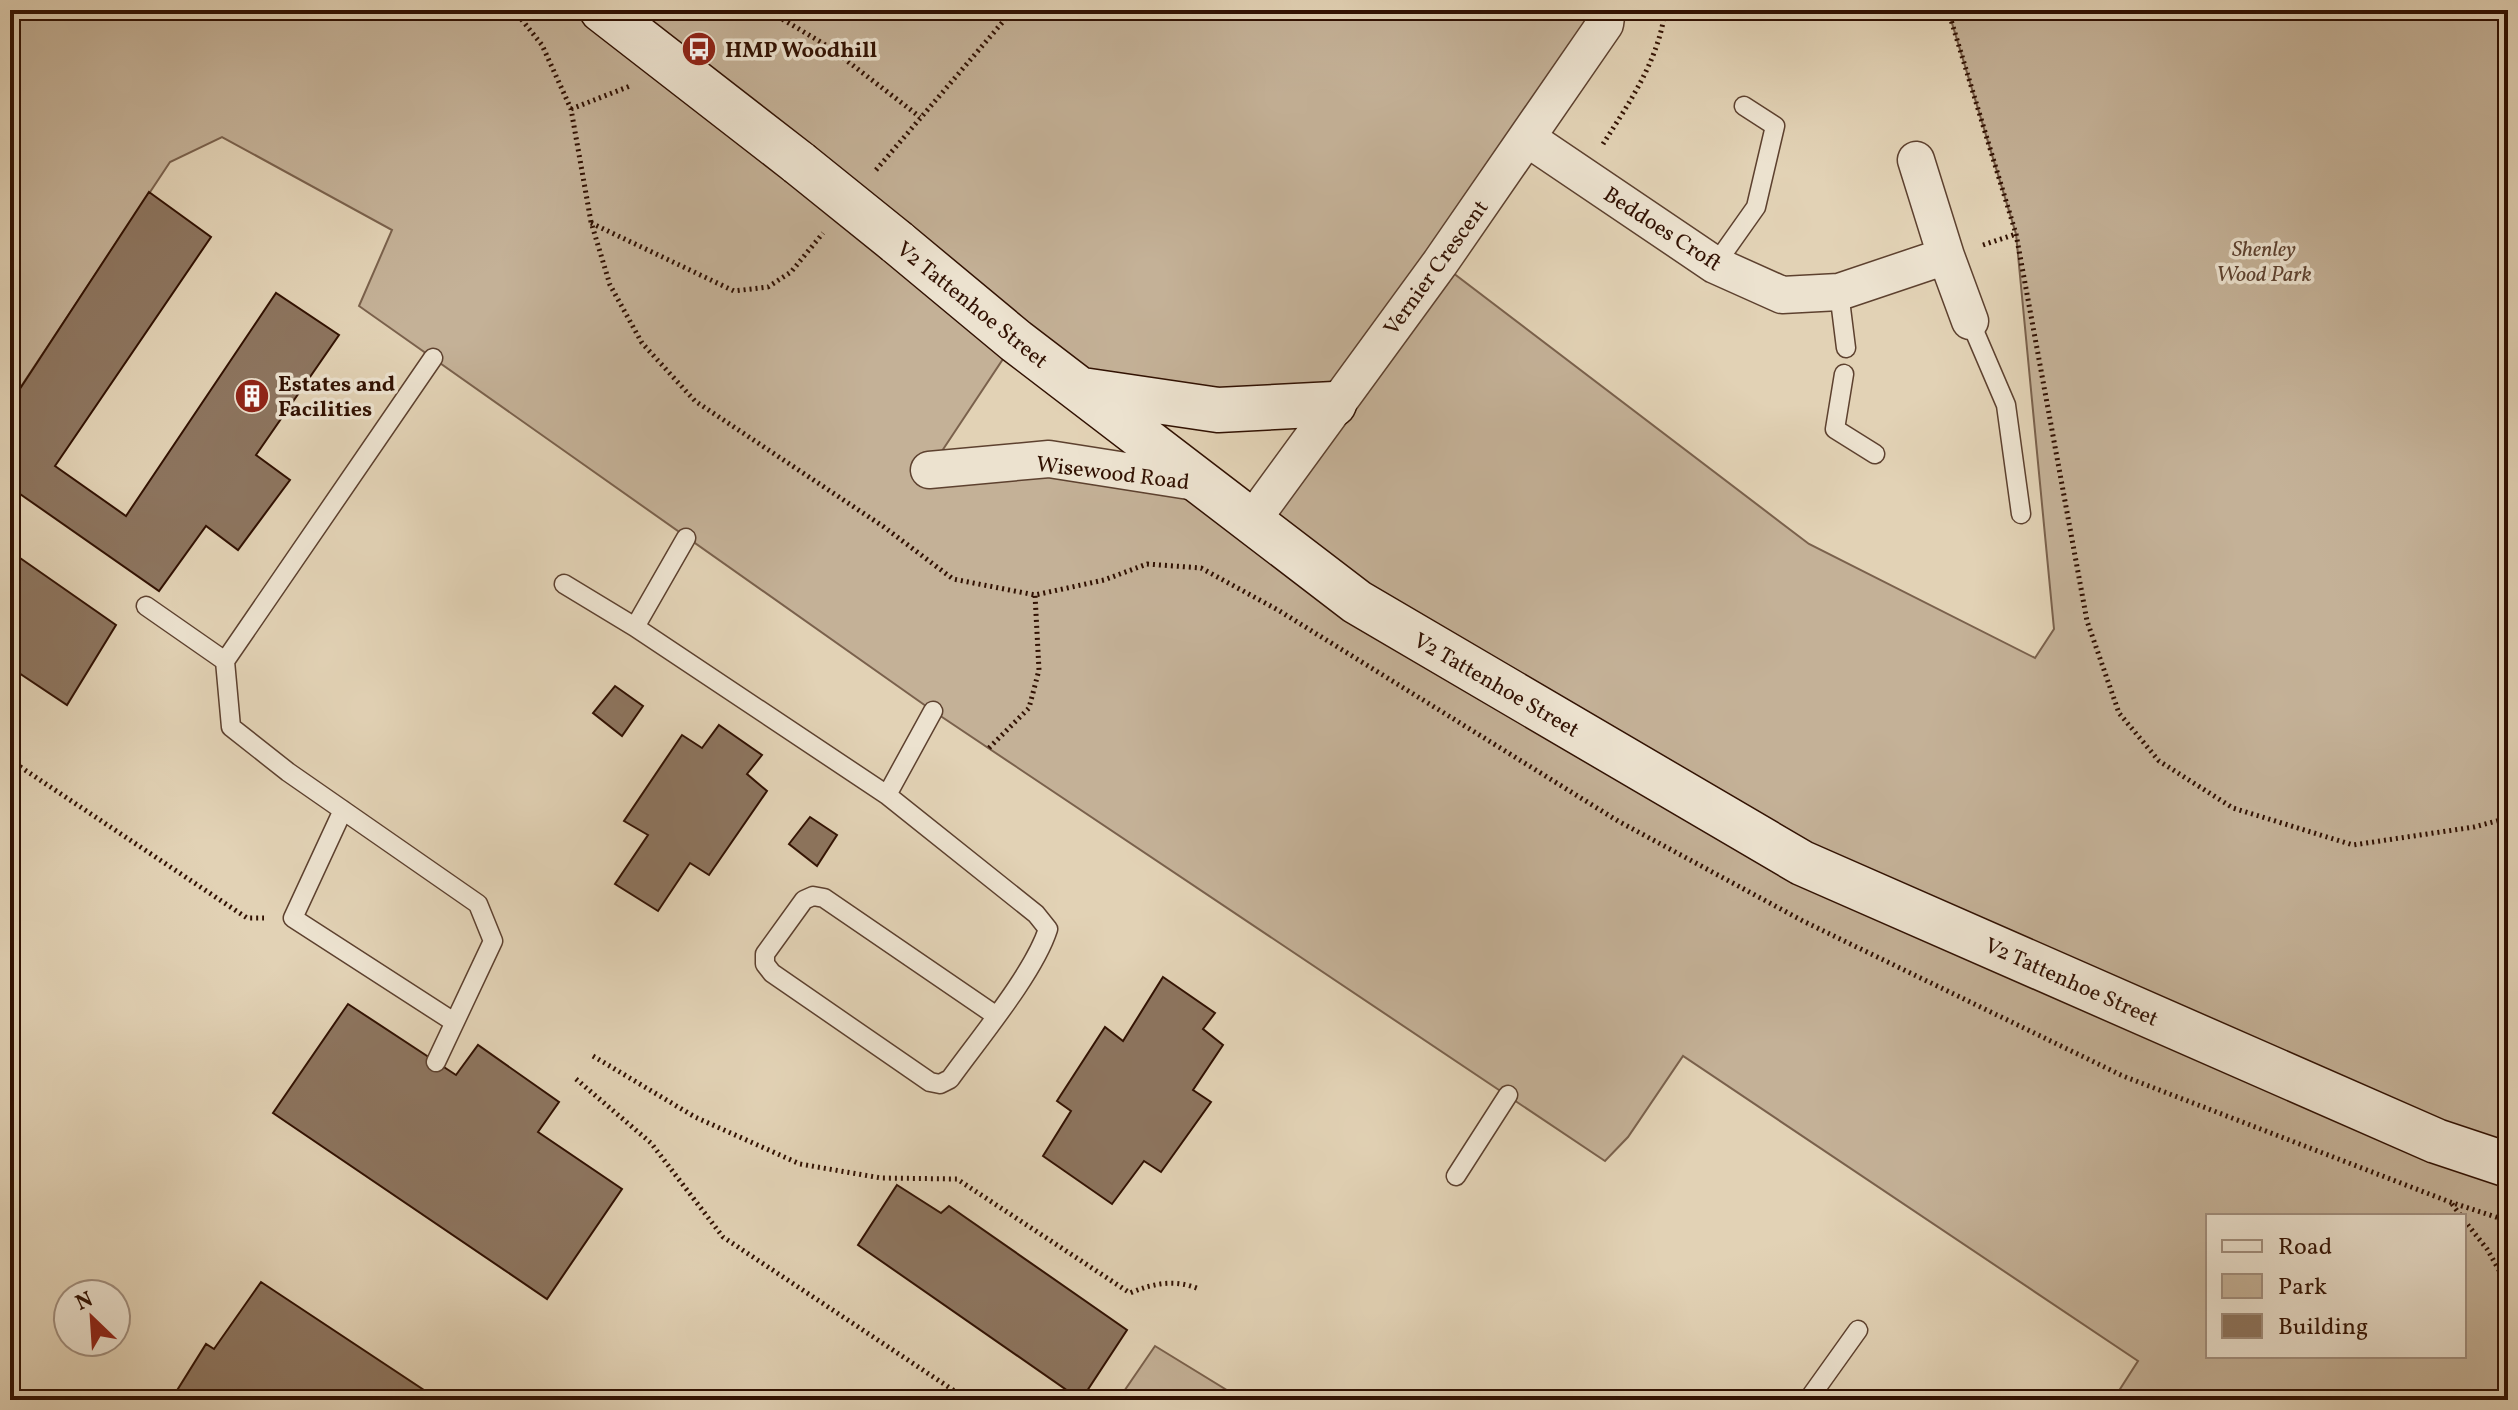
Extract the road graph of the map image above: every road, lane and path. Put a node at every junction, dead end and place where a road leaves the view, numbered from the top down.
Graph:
1 (514, 10) edge
2 (602, 10) edge
3 (767, 10) edge
4 (1607, 10) edge
5 (1665, 10) edge
6 (1948, 10) edge
7 (632, 86) dead end
8 (1744, 106) dead end
9 (571, 109) junction
10 (920, 117) dead end
11 (1527, 138) junction
12 (1916, 160) dead end
13 (1582, 175) junction
14 (1946, 256) junction
15 (1715, 265) junction
16 (1839, 292) junction
17 (1970, 321) joint
18 (1846, 348) dead end
19 (433, 358) dead end
20 (1844, 374) dead end
21 (1079, 389) junction
22 (1334, 404) junction
23 (1875, 454) dead end
24 (929, 470) dead end
25 (1202, 483) junction
26 (2021, 514) dead end
27 (1253, 519) junction
28 (686, 538) dead end
29 (564, 584) dead end
30 (1035, 595) junction
31 (146, 606) dead end
32 (635, 627) junction
33 (225, 661) junction
34 (933, 711) dead end
35 (989, 748) dead end
36 (10, 760) edge
37 (887, 795) junction
38 (343, 810) junction
39 (2508, 818) edge
40 (293, 918) junction
41 (995, 1015) junction
42 (454, 1022) junction
43 (593, 1056) dead end
44 (436, 1062) dead end
45 (576, 1079) dead end
46 (1508, 1095) dead end
47 (2508, 1165) edge
48 (1456, 1176) dead end
49 (2450, 1202) junction
50 (2459, 1214) edge
51 (2508, 1221) edge
52 (2466, 1223) edge
53 (2508, 1286) edge
54 (1199, 1289) dead end
55 (1858, 1330) dead end
56 (2508, 1384) edge
57 (968, 1400) edge
58 (1808, 1400) edge
59 (2502, 1400) edge

1 - 9 path
2 - 21 street, V2 Tattenhoe Street, bridge
3 - 10 path
4 - 11 street, Vernier Crescent
5 - 13 path
6 - 39 path
7 - 9 path
8 - 15 lane
9 - 30 path
11 - 13 street, Beddoes Croft
11 - 22 street, Vernier Crescent
12 - 14 street
13 - 15 street, Beddoes Croft
14 - 16 street, Beddoes Croft
14 - 17 street
15 - 16 street, Beddoes Croft
16 - 18 lane
17 - 26 lane
19 - 33 lane
20 - 23 lane
21 - 22 street
21 - 25 street, V2 Tattenhoe Street
22 - 27 street, Vernier Crescent
24 - 25 street, Wisewood Road
25 - 27 street, V2 Tattenhoe Street
27 - 47 street, V2 Tattenhoe Street
28 - 32 lane
29 - 32 lane
30 - 35 path
30 - 49 path
31 - 33 lane
32 - 37 lane
33 - 38 lane
34 - 37 lane
36 - 40 path
37 - 41 lane
38 - 40 lane
38 - 42 lane
40 - 42 lane
41 - 41 lane
42 - 44 lane
43 - 54 path
45 - 57 path
46 - 48 lane
49 - 50 path
49 - 51 path
52 - 53 path
55 - 58 lane
56 - 59 path

